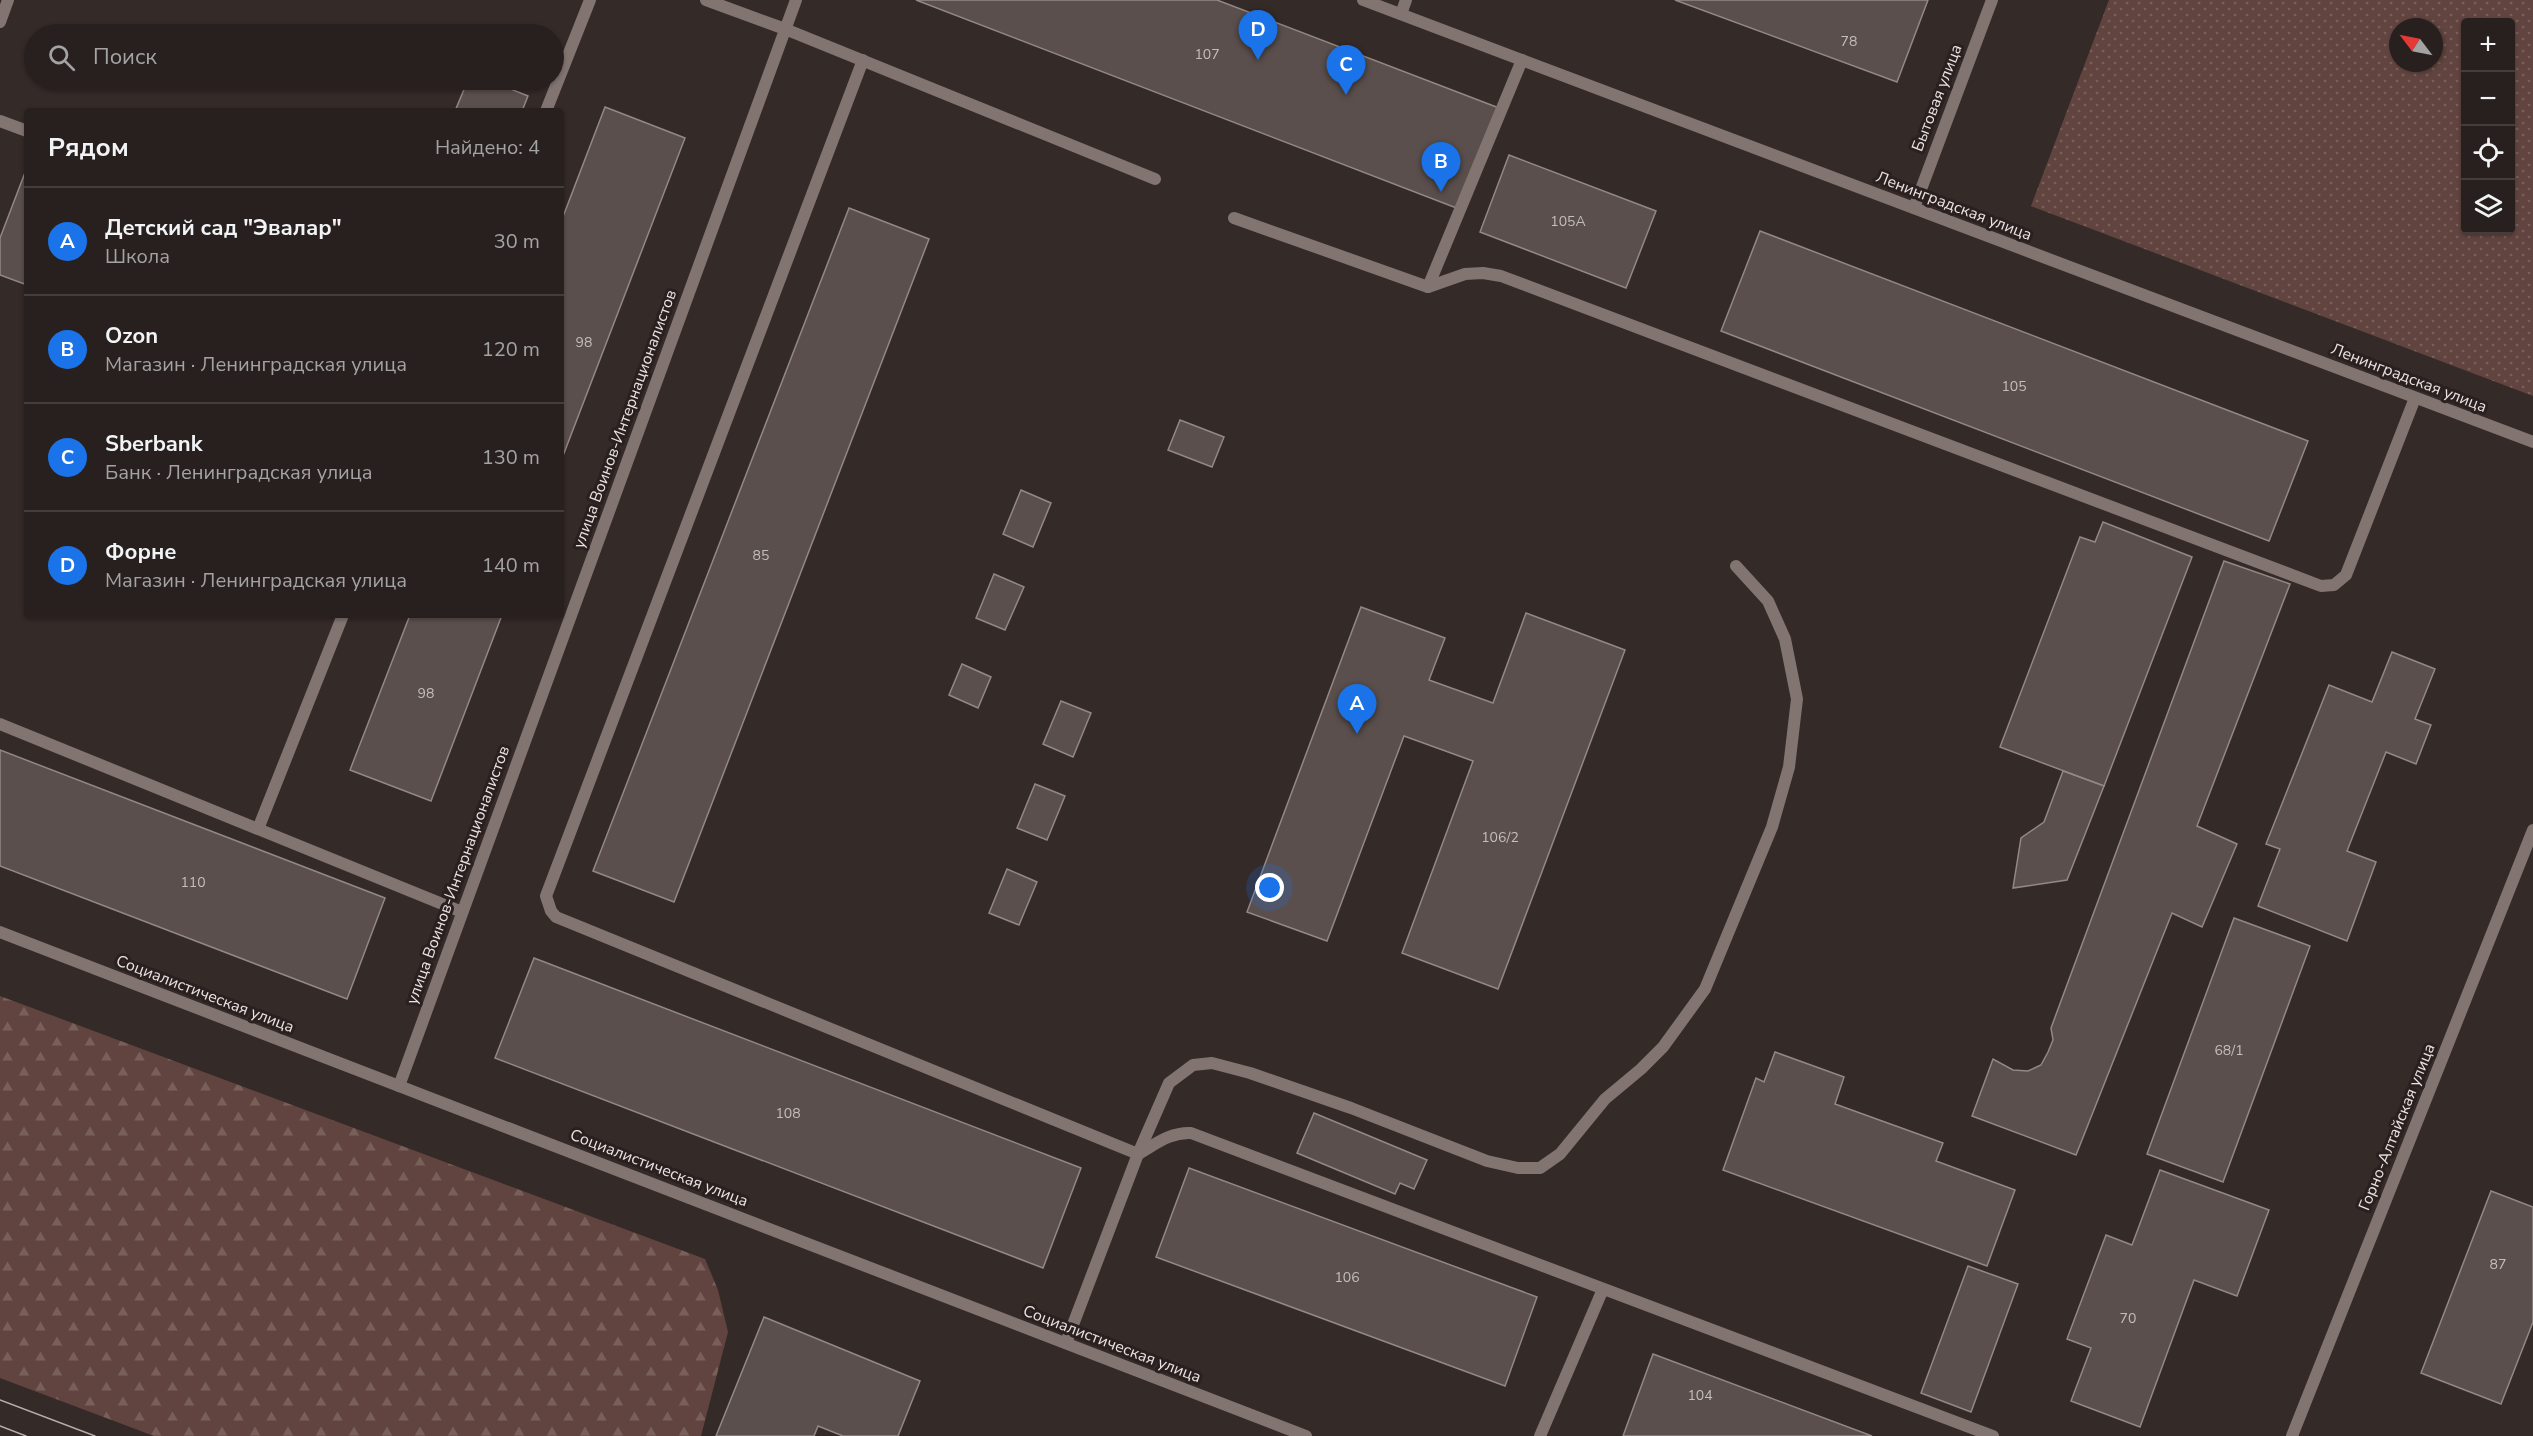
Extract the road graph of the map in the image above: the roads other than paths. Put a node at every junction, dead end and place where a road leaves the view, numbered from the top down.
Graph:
1 (8, 0) edge
2 (590, 0) edge
3 (706, 0) edge
4 (796, 0) edge
5 (1364, 0) edge
6 (1406, 0) edge
7 (1992, 0) edge
8 (1401, 14) junction
9 (0, 22) edge
10 (785, 28) junction
11 (863, 60) junction
12 (1522, 60) junction
13 (564, 66) edge
14 (554, 90) edge
15 (547, 108) edge
16 (0, 121) edge
17 (24, 130) edge
18 (1155, 179) dead end
19 (1914, 208) junction
20 (1234, 218) dead end
21 (1428, 287) junction
22 (2415, 398) junction
23 (2533, 442) edge
24 (1736, 566) dead end
25 (343, 618) edge
26 (0, 724) edge
27 (258, 829) junction
28 (2533, 830) edge
29 (462, 912) junction
30 (0, 932) edge
31 (399, 1086) junction
32 (1138, 1155) junction
33 (1604, 1289) junction
34 (1066, 1343) junction
35 (1306, 1436) edge
36 (1540, 1436) edge
37 (1993, 1436) edge
38 (2292, 1436) edge

1 - 9 street
2 - 13 street
3 - 10 street
4 - 10 street, улица Воинов-Интернационалистов
5 - 8 street, Ленинградская улица
6 - 8 street
7 - 19 street, Бытовая улица
8 - 12 street, Ленинградская улица
10 - 11 street
10 - 29 street, улица Воинов-Интернационалистов
11 - 18 street
11 - 32 street
12 - 19 street, Ленинградская улица
12 - 21 street
14 - 15 street
16 - 17 street
19 - 22 street, Ленинградская улица
20 - 21 street
21 - 22 street
22 - 23 street, Ленинградская улица
24 - 32 street
25 - 27 street
26 - 27 street
27 - 29 street
28 - 38 street, Горно-Алтайская улица
29 - 31 street, улица Воинов-Интернационалистов
30 - 31 street, Социалистическая улица
31 - 34 street, Социалистическая улица
32 - 33 street
32 - 34 street
33 - 36 street
33 - 37 street
34 - 35 street, Социалистическая улица

